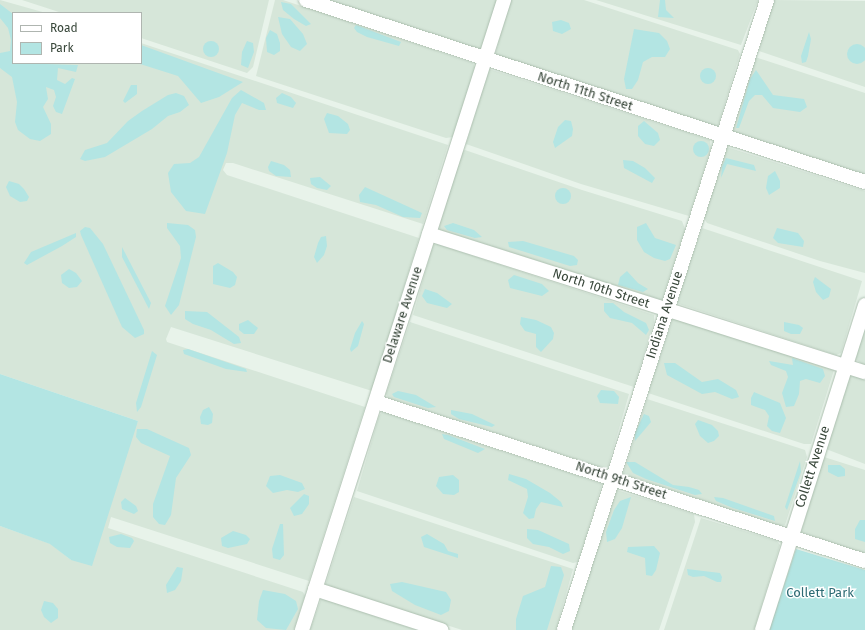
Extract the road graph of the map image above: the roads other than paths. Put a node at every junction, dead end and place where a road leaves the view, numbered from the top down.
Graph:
1 (306, 0) edge
2 (504, 0) edge
3 (767, 0) edge
4 (485, 59) junction
5 (723, 136) junction
6 (865, 182) edge
7 (429, 234) junction
8 (865, 304) edge
9 (667, 309) junction
10 (845, 366) junction
11 (865, 372) edge
12 (376, 402) junction
13 (613, 478) junction
14 (791, 537) junction
15 (865, 561) edge
16 (315, 589) junction
17 (302, 630) edge
18 (441, 630) edge
19 (564, 630) edge
20 (762, 630) edge

1 - 4 street, North 11th Street
2 - 4 street, Delaware Avenue
3 - 5 street, Indiana Avenue
4 - 5 street, North 11th Street
4 - 7 street, Delaware Avenue
5 - 6 street, North 11th Street
5 - 9 street, Indiana Avenue
7 - 9 street, North 10th Street
7 - 12 street, Delaware Avenue
8 - 10 street, Collett Avenue
9 - 10 street, North 10th Street
9 - 13 street, Indiana Avenue
10 - 11 street, North 10th Street
10 - 14 street, Collett Avenue
12 - 13 street, North 9th Street
12 - 16 street, Delaware Avenue
13 - 14 street, North 9th Street
13 - 19 street, Indiana Avenue
14 - 15 street, North 9th Street
14 - 20 street, Collett Avenue
16 - 17 street, Delaware Avenue
16 - 18 street

